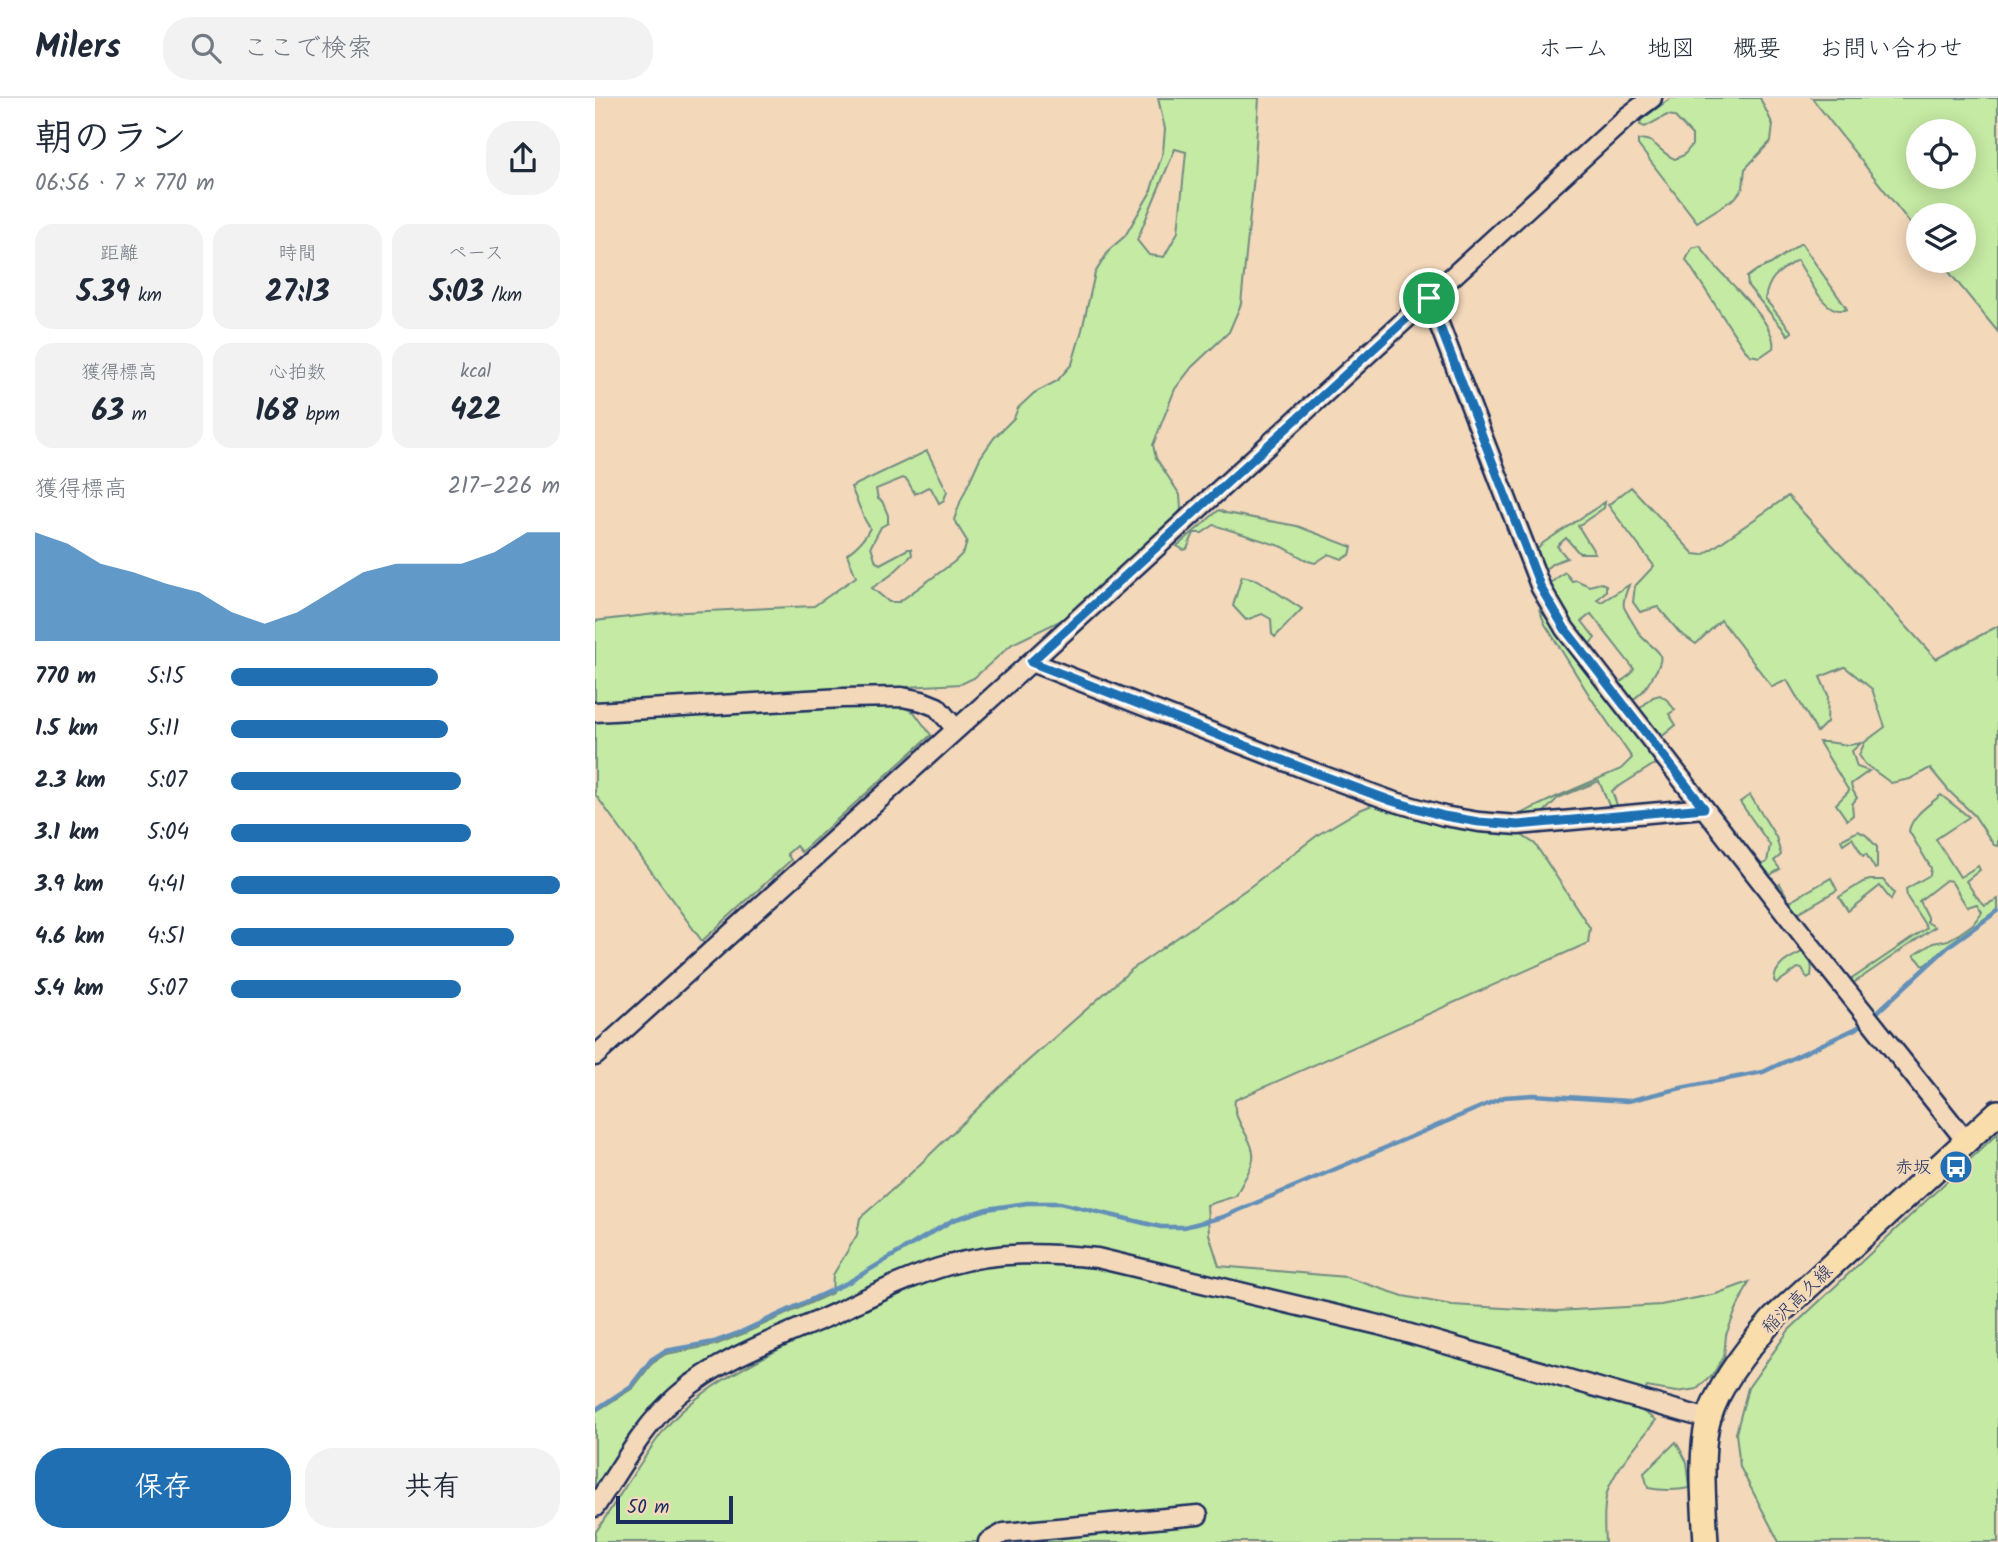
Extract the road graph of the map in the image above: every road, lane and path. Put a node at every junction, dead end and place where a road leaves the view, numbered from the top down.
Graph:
1 (1651, 98) edge
2 (1429, 298) junction
3 (1031, 662) junction
4 (595, 712) edge
5 (956, 729) junction
6 (1704, 808) junction
7 (595, 1056) edge
8 (1998, 1112) edge
9 (1966, 1141) junction
10 (1708, 1419) junction
11 (595, 1507) edge
12 (1198, 1515) dead end
13 (988, 1542) edge
14 (1706, 1542) edge

1 - 2 street
2 - 3 street
2 - 6 street
3 - 5 street
3 - 6 street
4 - 5 street
5 - 7 street
6 - 9 street
8 - 9 main road, 稲沢高久線
9 - 10 main road, 稲沢高久線
10 - 11 street
10 - 14 main road, 稲沢高久線
12 - 13 street

